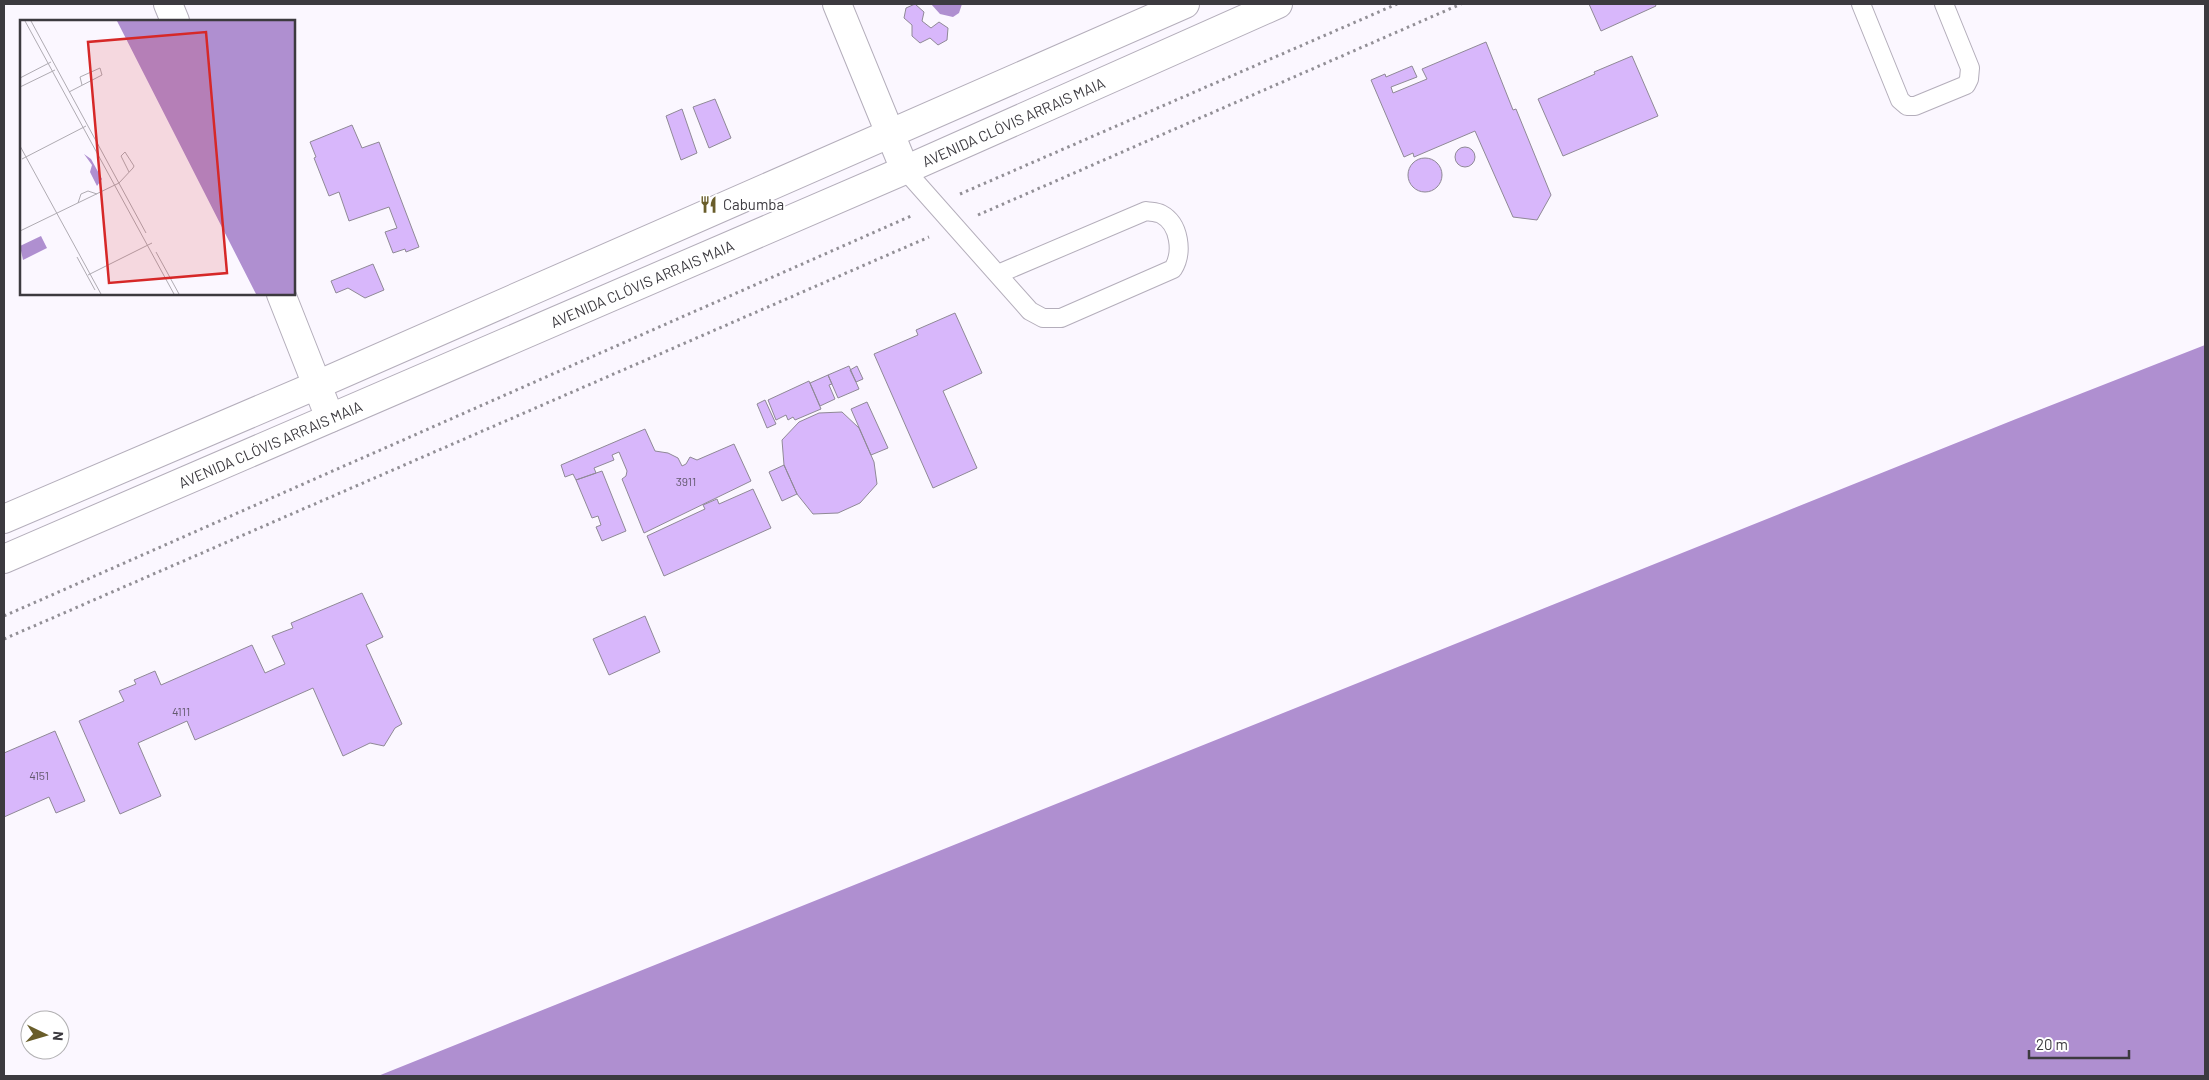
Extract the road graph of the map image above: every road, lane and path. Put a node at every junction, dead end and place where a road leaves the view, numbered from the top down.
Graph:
1 (168, 4) edge
2 (838, 4) edge
3 (1185, 4) edge
4 (1278, 4) edge
5 (1397, 4) edge
6 (1461, 4) edge
7 (1861, 4) edge
8 (1944, 4) edge
9 (175, 20) edge
10 (891, 134) junction
11 (905, 170) junction
12 (937, 204) junction
13 (955, 226) junction
14 (998, 274) junction
15 (281, 295) edge
16 (317, 385) junction
17 (330, 418) junction
18 (4, 519) edge
19 (4, 560) edge
20 (4, 616) edge
21 (4, 639) edge

1 - 9 main road
2 - 10 main road
3 - 10 main road
4 - 11 main road, AVENIDA CLÓVIS ARRAIS MAIA
5 - 12 path
6 - 13 path
7 - 8 lane
10 - 11 main road
10 - 16 main road
11 - 12 lane
11 - 17 main road, AVENIDA CLÓVIS ARRAIS MAIA
12 - 13 lane
12 - 20 path
13 - 14 lane
13 - 21 path
14 - 14 lane
15 - 16 main road
16 - 17 main road
16 - 18 main road
17 - 19 main road, AVENIDA CLÓVIS ARRAIS MAIA

